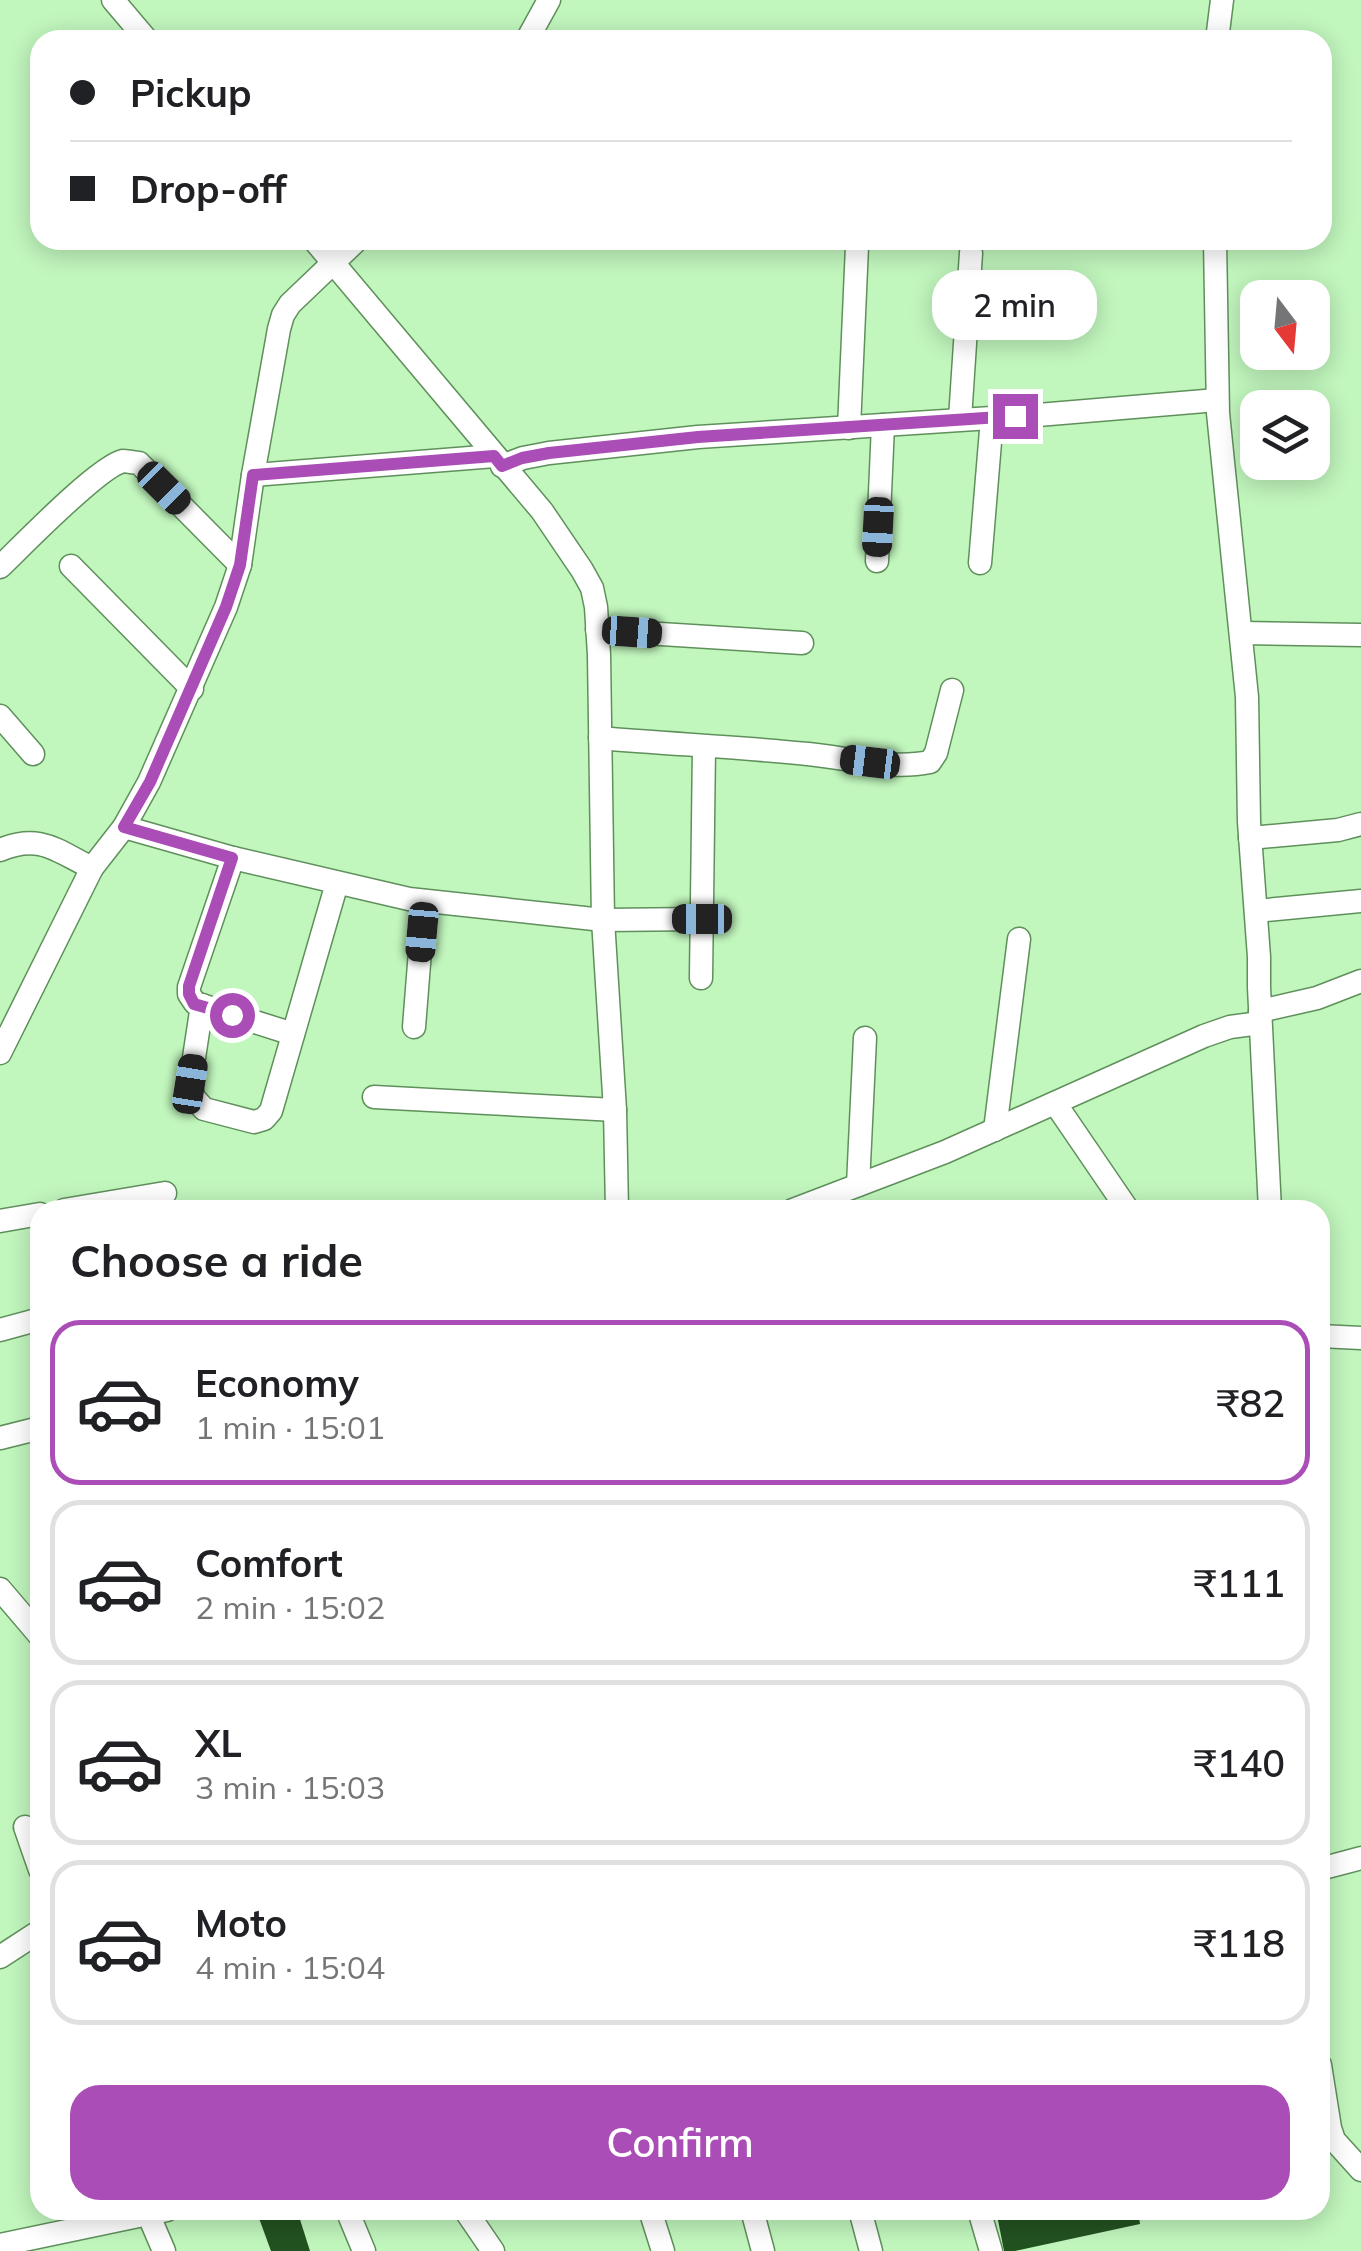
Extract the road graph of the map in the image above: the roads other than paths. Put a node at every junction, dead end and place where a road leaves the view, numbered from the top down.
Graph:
1 (114, 0) edge
2 (549, 0) edge
3 (1222, 0) edge
4 (139, 30) edge
5 (532, 30) edge
6 (1218, 30) edge
7 (322, 250) edge
8 (348, 250) edge
9 (857, 250) edge
10 (1215, 250) edge
11 (970, 252) dead end
12 (334, 264) junction
13 (1218, 400) junction
14 (992, 418) junction
15 (960, 419) junction
16 (882, 425) junction
17 (849, 428) junction
18 (498, 461) junction
19 (253, 475) junction
20 (877, 560) dead end
21 (980, 563) dead end
22 (240, 565) junction
23 (71, 566) dead end
24 (0, 568) edge
25 (598, 630) junction
26 (1241, 633) junction
27 (1361, 634) edge
28 (802, 642) dead end
29 (192, 689) junction
30 (952, 690) dead end
31 (0, 716) edge
32 (600, 738) junction
33 (704, 748) junction
34 (33, 754) dead end
35 (1361, 824) edge
36 (124, 827) junction
37 (1250, 838) junction
38 (0, 850) edge
39 (232, 858) junction
40 (92, 868) junction
41 (337, 884) junction
42 (424, 900) junction
43 (1361, 901) edge
44 (1256, 912) junction
45 (702, 919) junction
46 (603, 920) junction
47 (1019, 939) dead end
48 (701, 978) dead end
49 (1361, 980) edge
50 (202, 1006) junction
51 (1260, 1017) junction
52 (414, 1026) dead end
53 (293, 1034) junction
54 (3, 1037) edge
55 (865, 1038) dead end
56 (374, 1097) dead end
57 (1055, 1103) junction
58 (615, 1110) junction
59 (995, 1130) junction
60 (858, 1185) junction
61 (165, 1193) dead end
62 (123, 1200) edge
63 (616, 1200) edge
64 (818, 1200) edge
65 (1121, 1200) edge
66 (1269, 1200) edge
67 (30, 1216) edge
68 (0, 1220) edge
69 (30, 1322) edge
70 (0, 1330) edge
71 (1330, 1336) edge
72 (1361, 1338) edge
73 (30, 1430) edge
74 (0, 1438) edge
75 (0, 1590) edge
76 (30, 1624) edge
77 (24, 1827) dead end
78 (30, 1843) edge
79 (1361, 1858) edge
80 (1330, 1866) edge
81 (30, 1938) edge
82 (0, 1956) edge
83 (1330, 2128) edge
84 (1361, 2170) edge
85 (127, 2220) edge
86 (159, 2220) edge
87 (352, 2220) edge
88 (472, 2220) edge
89 (653, 2220) edge
90 (755, 2220) edge
91 (863, 2220) edge
92 (982, 2220) edge
93 (10, 2246) edge
94 (164, 2251) edge
95 (364, 2251) edge
96 (493, 2251) edge
97 (664, 2251) edge
98 (763, 2251) edge
99 (871, 2251) edge
100 (991, 2251) edge

1 - 4 street
2 - 5 street
3 - 6 street
7 - 12 street
8 - 12 street
9 - 17 street
10 - 13 street
11 - 15 street
12 - 18 street
12 - 19 street
13 - 14 street
13 - 26 street
14 - 15 street
14 - 21 street
15 - 16 street
16 - 17 street
16 - 20 street
17 - 18 street
18 - 19 street
18 - 25 street
19 - 22 street
22 - 24 street
22 - 29 street
23 - 29 street
25 - 28 street
25 - 32 street
26 - 27 street
26 - 37 street
29 - 36 street
30 - 33 street
31 - 34 street
32 - 33 street
32 - 46 street
33 - 45 street
35 - 37 street
36 - 39 street
36 - 40 street
37 - 44 street
38 - 40 street
39 - 41 street
39 - 50 street
40 - 54 street
41 - 42 street
41 - 53 street
42 - 46 street
42 - 52 street
43 - 44 street
44 - 51 street
45 - 46 street
45 - 48 street
46 - 58 street
47 - 59 street
49 - 51 street
50 - 53 street
50 - 53 street
51 - 57 street
51 - 66 street
55 - 60 street
56 - 58 street
57 - 59 street
57 - 65 street
58 - 63 street
59 - 60 street
60 - 64 street
61 - 62 street
67 - 68 street
69 - 70 street
71 - 72 street
73 - 74 street
75 - 76 street
77 - 78 street
79 - 80 street
81 - 82 street
83 - 84 street
85 - 93 street
86 - 94 street
87 - 95 street
88 - 96 street
89 - 97 street
90 - 98 street
91 - 99 street
92 - 100 street

